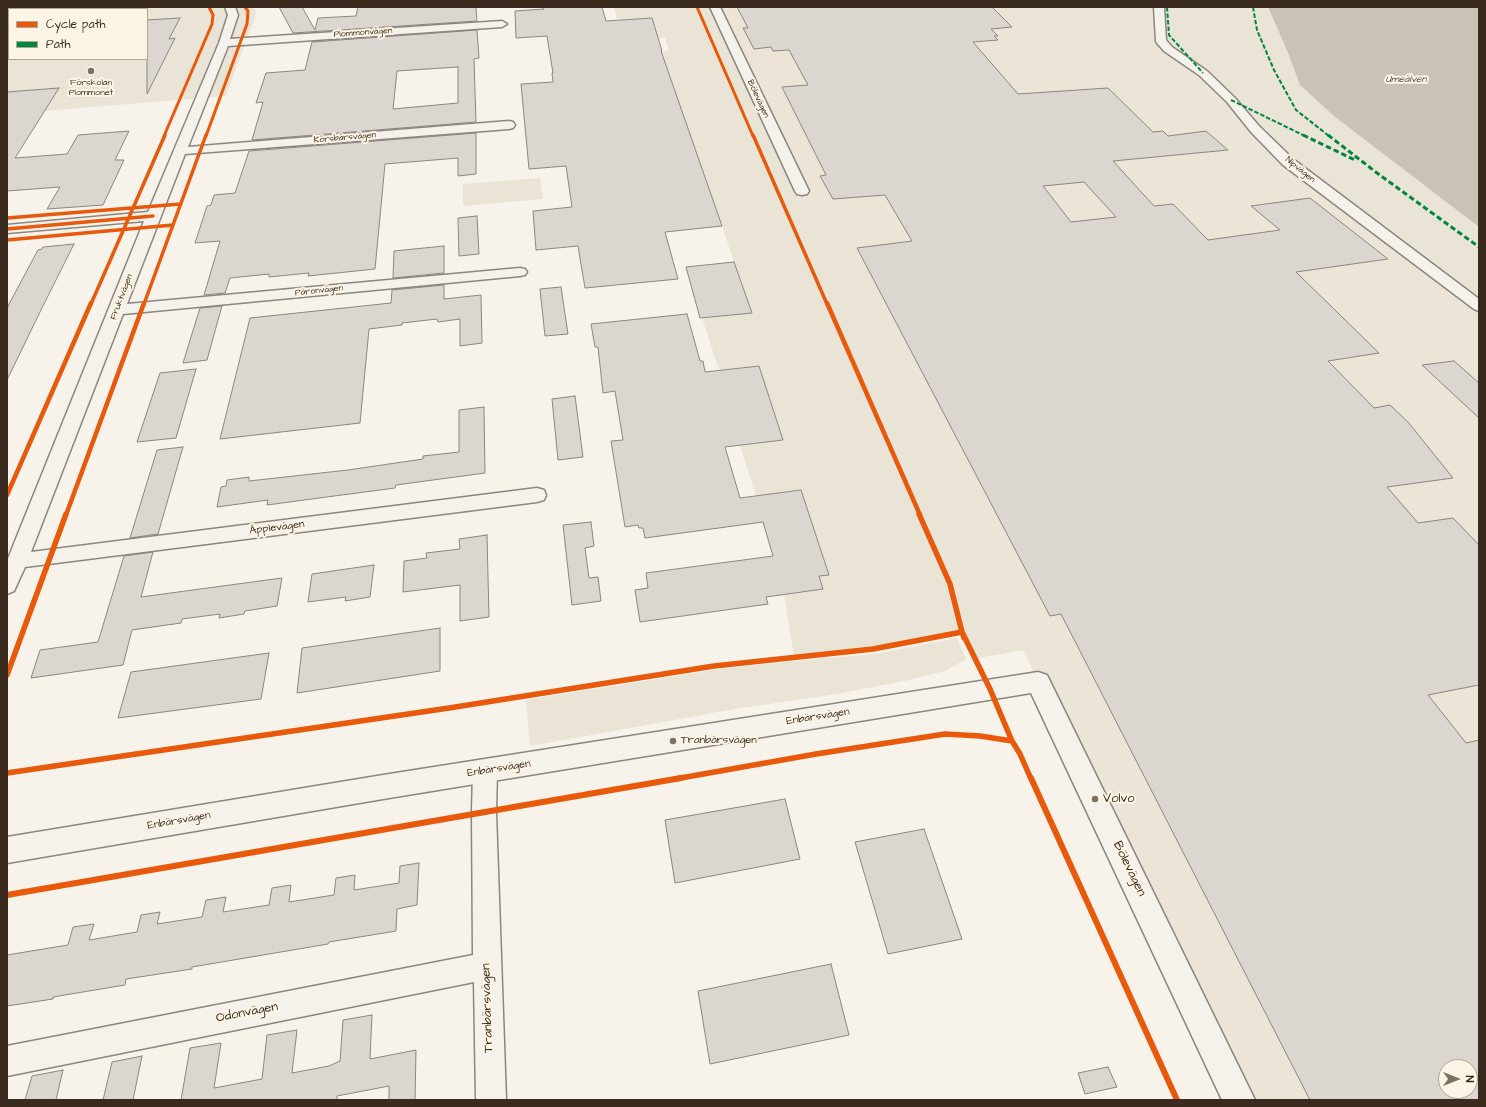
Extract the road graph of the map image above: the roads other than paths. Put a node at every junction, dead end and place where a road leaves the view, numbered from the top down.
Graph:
1 (230, 7) edge
2 (715, 7) edge
3 (1159, 7) edge
4 (502, 24) dead end
5 (224, 43) junction
6 (509, 125) dead end
7 (180, 151) junction
8 (802, 191) dead end
9 (153, 216) junction
10 (7, 229) edge
11 (520, 272) dead end
12 (1479, 306) edge
13 (117, 310) junction
14 (536, 495) dead end
15 (17, 561) junction
16 (7, 586) edge
17 (990, 689) joint
18 (485, 771) junction
19 (7, 850) edge
20 (487, 966) junction
21 (7, 1061) edge
22 (491, 1100) edge
23 (1239, 1100) edge

1 - 5 street, Fruktvägen
2 - 8 street, Bölevägen
3 - 12 street, Nipvägen
4 - 5 street, Plommonvägen
5 - 7 street, Fruktvägen
6 - 7 street, Körsbärsvägen
7 - 9 street, Fruktvägen
9 - 10 street
9 - 13 street, Fruktvägen
11 - 13 street, Päronvägen
13 - 15 street, Fruktvägen
14 - 15 street, Äpplevägen
15 - 16 street, Fruktvägen
17 - 18 street, Enbärsvägen
17 - 23 street, Bölevägen
18 - 19 street, Enbärsvägen
18 - 20 street, Tranbärsvägen
20 - 21 street, Odonvägen
20 - 22 street, Tranbärsvägen

